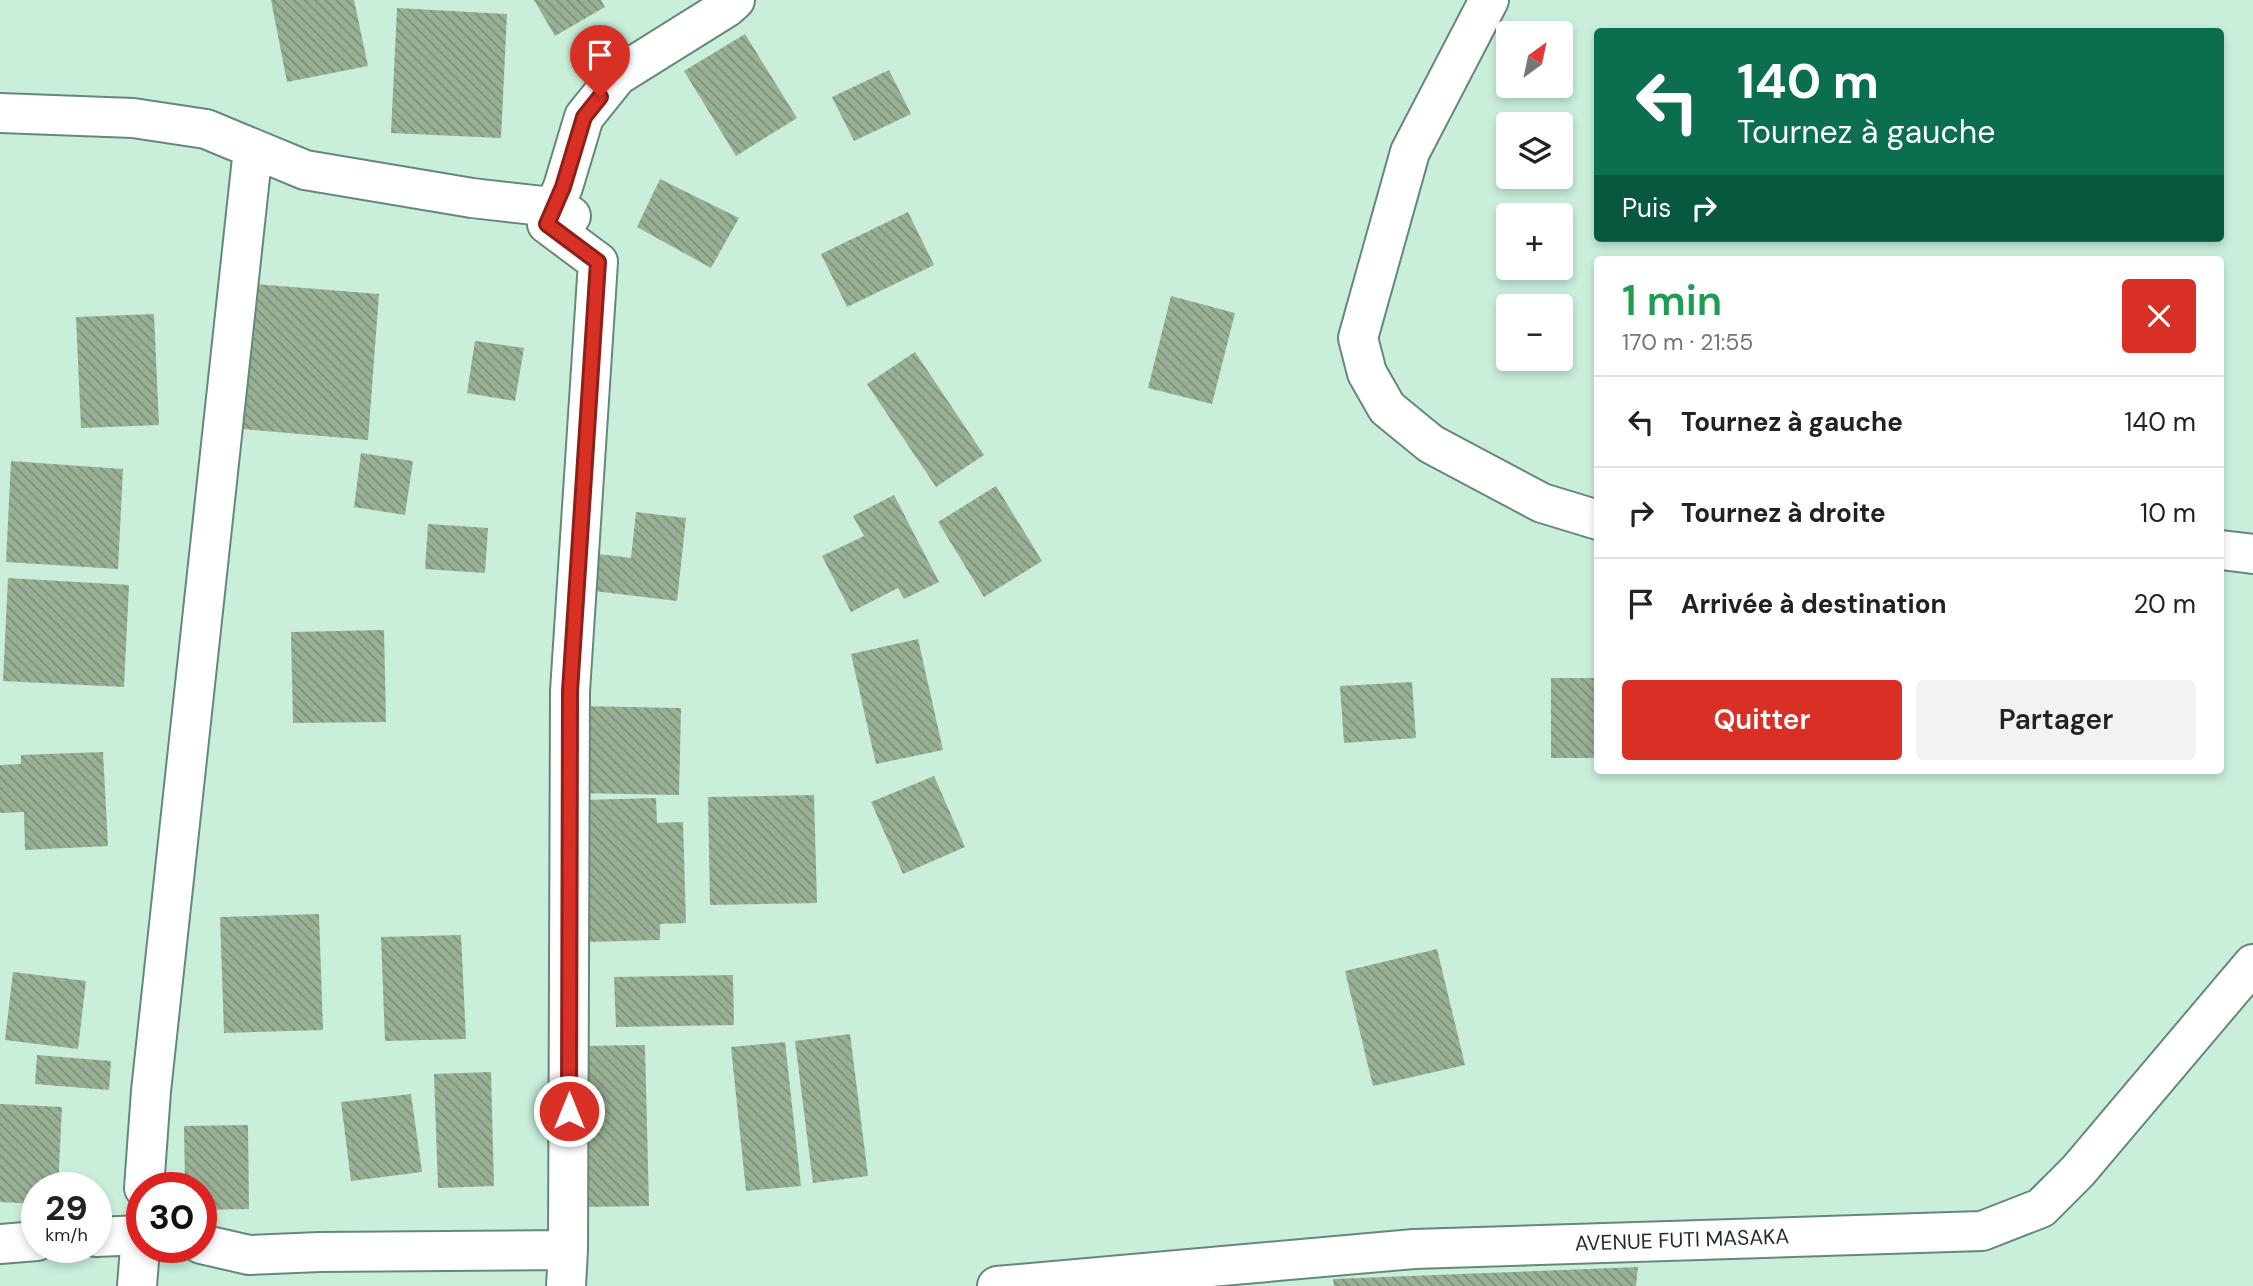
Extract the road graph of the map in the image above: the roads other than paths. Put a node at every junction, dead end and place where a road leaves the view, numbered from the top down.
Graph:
1 (735, 0) edge
2 (1489, 0) edge
3 (0, 113) edge
4 (253, 149) junction
5 (550, 217) junction
6 (1594, 519) edge
7 (2224, 550) edge
8 (2253, 554) edge
9 (2253, 964) edge
10 (145, 1172) edge
11 (21, 1242) edge
12 (0, 1244) edge
13 (217, 1248) edge
14 (139, 1263) edge
15 (567, 1268) edge
16 (137, 1286) edge
17 (997, 1286) edge

1 - 5 street
2 - 6 street
3 - 4 street
4 - 5 street
4 - 10 street
5 - 15 street
7 - 8 street
9 - 17 street, AVENUE FUTI MASAKA
11 - 12 street
13 - 15 street
14 - 16 street

